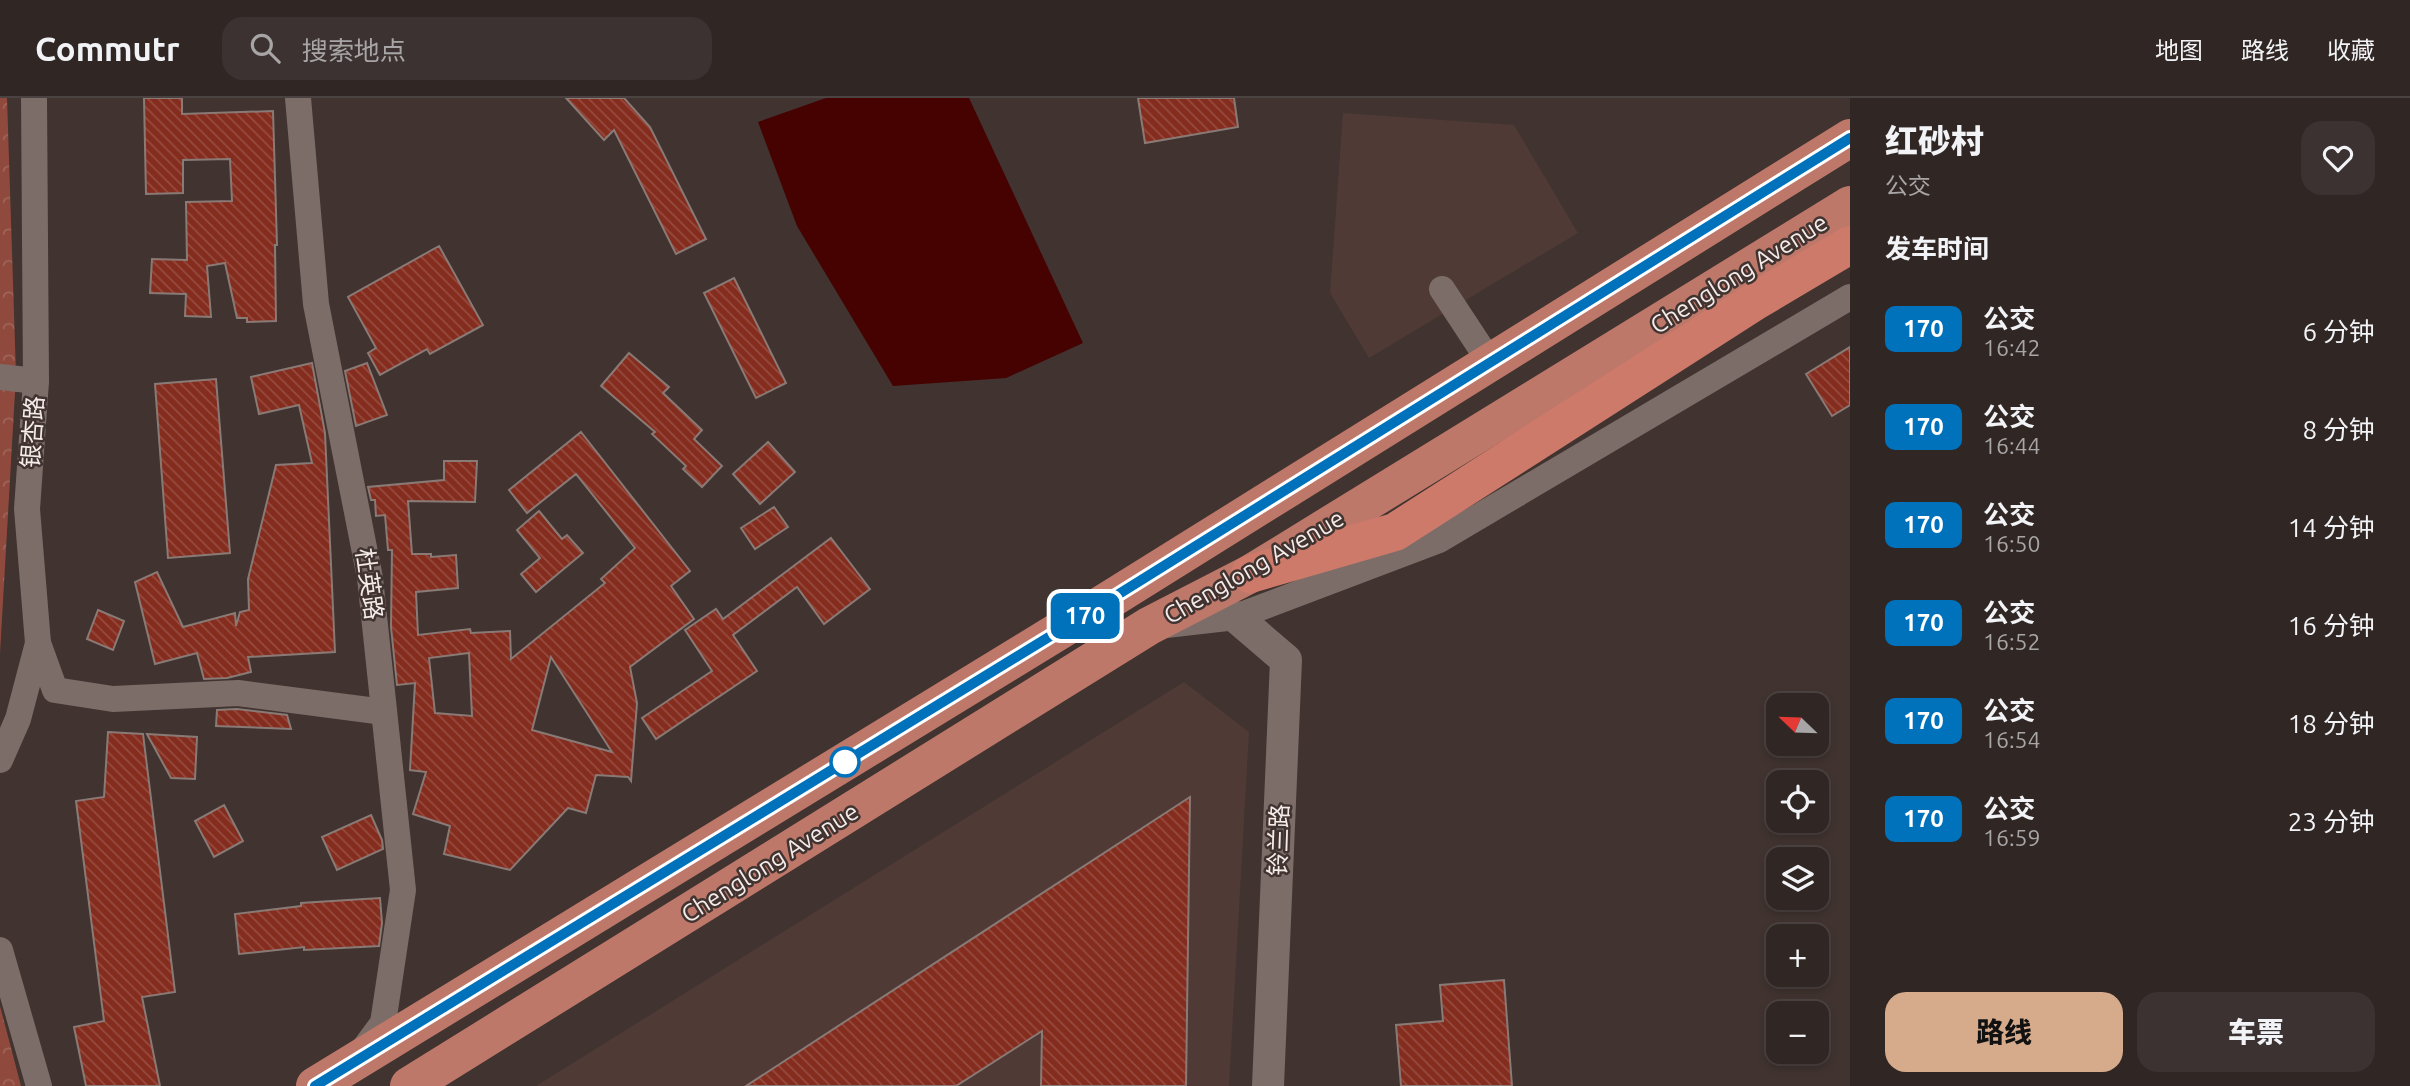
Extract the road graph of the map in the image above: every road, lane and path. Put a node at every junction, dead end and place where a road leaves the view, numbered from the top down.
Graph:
1 (34, 98) edge
2 (298, 98) edge
3 (1850, 138) edge
4 (1850, 205) edge
5 (1850, 245) edge
6 (1442, 289) dead end
7 (1850, 297) edge
8 (1490, 362) junction
9 (0, 377) edge
10 (36, 381) junction
11 (1250, 574) junction
12 (1236, 617) junction
13 (1149, 626) junction
14 (38, 643) junction
15 (384, 712) junction
16 (0, 760) edge
17 (0, 950) edge
18 (353, 1063) junction
19 (39, 1086) edge
20 (315, 1086) edge
21 (409, 1086) edge
22 (1268, 1086) edge

1 - 10 street, 银杏路
2 - 15 street, 杜英路
3 - 8 highway, Chenglong Avenue
4 - 11 highway, Chenglong Avenue
5 - 11 highway
6 - 8 street
7 - 12 street
8 - 18 highway, Chenglong Avenue
9 - 10 street
10 - 14 street, 银杏路
11 - 13 highway, Chenglong Avenue
12 - 13 street
12 - 22 street, 铃兰路
13 - 21 highway, Chenglong Avenue
14 - 15 street
14 - 16 street, 银杏路
15 - 18 street, 杜英路
17 - 19 street
18 - 20 highway, Chenglong Avenue

